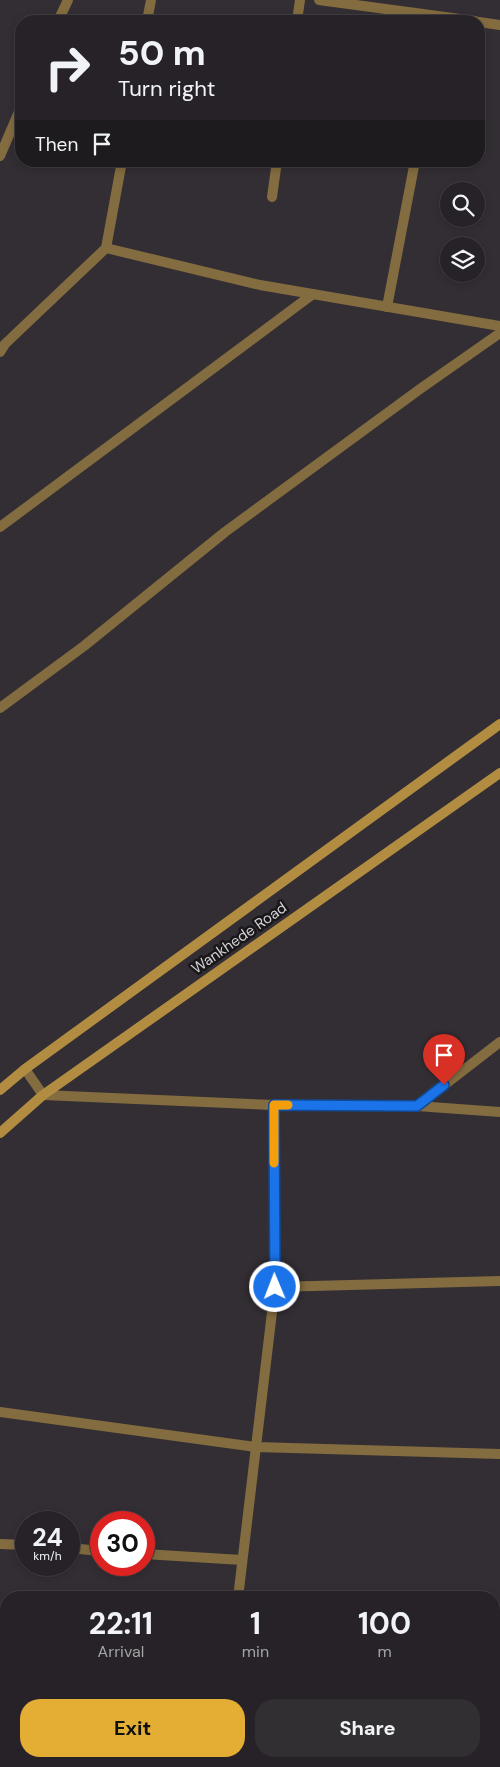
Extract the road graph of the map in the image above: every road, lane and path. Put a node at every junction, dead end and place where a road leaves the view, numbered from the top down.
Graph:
1 (68, 0) edge
2 (151, 0) edge
3 (300, 0) edge
4 (320, 0) edge
5 (61, 15) edge
6 (148, 15) edge
7 (298, 15) edge
8 (416, 15) edge
9 (485, 23) edge
10 (500, 25) edge
11 (15, 121) edge
12 (0, 156) edge
13 (121, 167) edge
14 (276, 167) edge
15 (414, 167) edge
16 (272, 197) dead end
17 (106, 248) junction
18 (313, 294) junction
19 (387, 307) junction
20 (500, 326) edge
21 (500, 333) edge
22 (0, 352) edge
23 (0, 527) edge
24 (0, 708) edge
25 (500, 724) edge
26 (500, 773) edge
27 (500, 1042) edge
28 (26, 1069) junction
29 (0, 1090) edge
30 (43, 1095) junction
31 (274, 1105) junction
32 (417, 1106) junction
33 (500, 1112) edge
34 (0, 1133) edge
35 (500, 1281) edge
36 (275, 1287) junction
37 (0, 1412) edge
38 (256, 1448) junction
39 (500, 1454) edge
40 (0, 1544) edge
41 (15, 1545) edge
42 (155, 1555) edge
43 (242, 1560) junction
44 (239, 1591) edge

1 - 5 street
2 - 6 street
3 - 7 street
4 - 8 street
9 - 10 street
11 - 12 street
13 - 17 street
14 - 16 street
15 - 19 street
17 - 18 street
17 - 22 street
18 - 19 street
18 - 23 street
19 - 20 street
21 - 24 street
25 - 28 main road, Wankhede Road
26 - 30 main road, Wankhede Road
27 - 32 street
28 - 29 main road, Wankhede Road
28 - 30 street
30 - 31 street
30 - 34 main road, Wankhede Road
31 - 32 street
31 - 36 street
32 - 33 street
35 - 36 street
36 - 38 street
37 - 38 street
38 - 39 street
38 - 43 street
40 - 41 street
42 - 43 street
43 - 44 street

